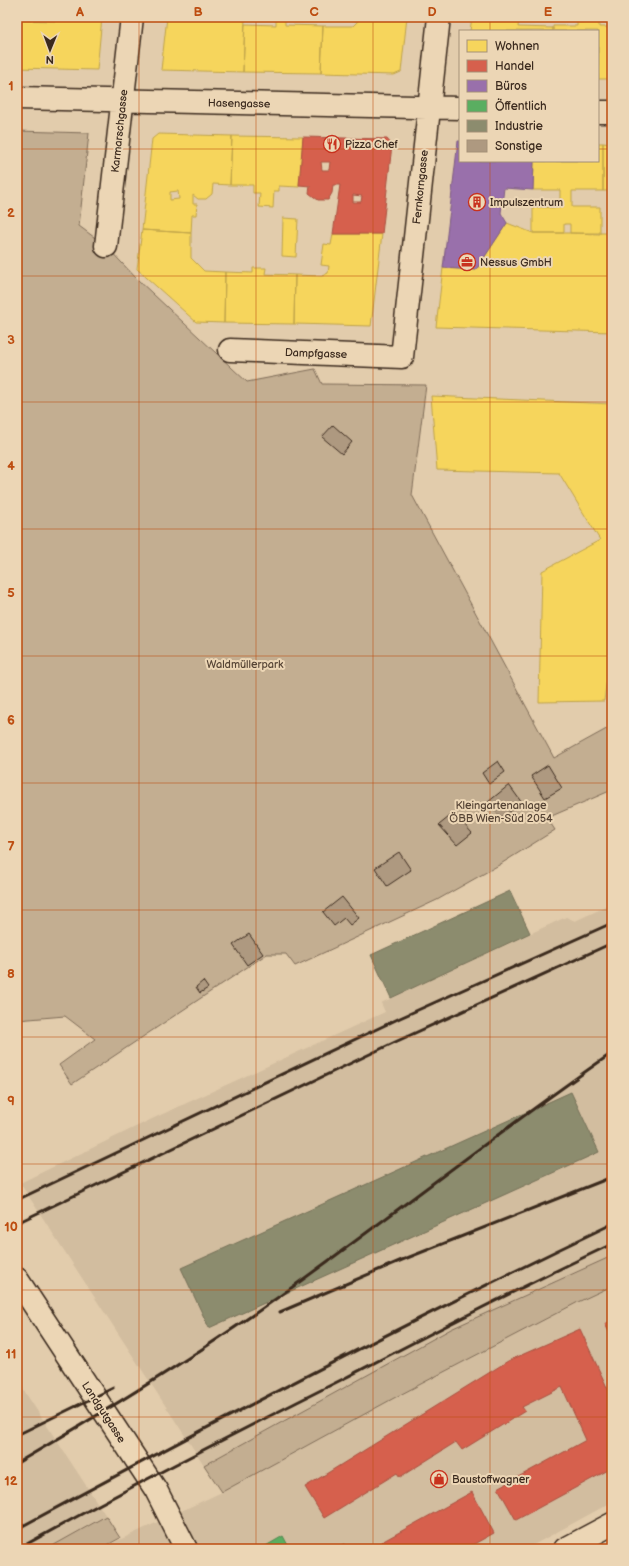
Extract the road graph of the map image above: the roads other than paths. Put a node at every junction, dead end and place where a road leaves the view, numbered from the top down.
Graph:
1 (132, 17) edge
2 (439, 17) edge
3 (17, 98) edge
4 (123, 100) junction
5 (428, 107) junction
6 (459, 108) edge
7 (599, 112) edge
8 (612, 112) edge
9 (106, 246) dead end
10 (230, 350) dead end
11 (402, 356) joint
12 (17, 1279) edge
13 (612, 1524) edge
14 (186, 1549) edge
15 (565, 1549) edge

1 - 4 street, Karmarschgasse
2 - 5 street, Fernkorngasse
3 - 4 street, Hasengasse
4 - 5 street, Hasengasse
4 - 9 street, Karmarschgasse
5 - 6 street, Hasengasse
5 - 11 street, Fernkorngasse
7 - 8 street
10 - 11 street, Dampfgasse
12 - 14 street, Landgutgasse
13 - 15 street

